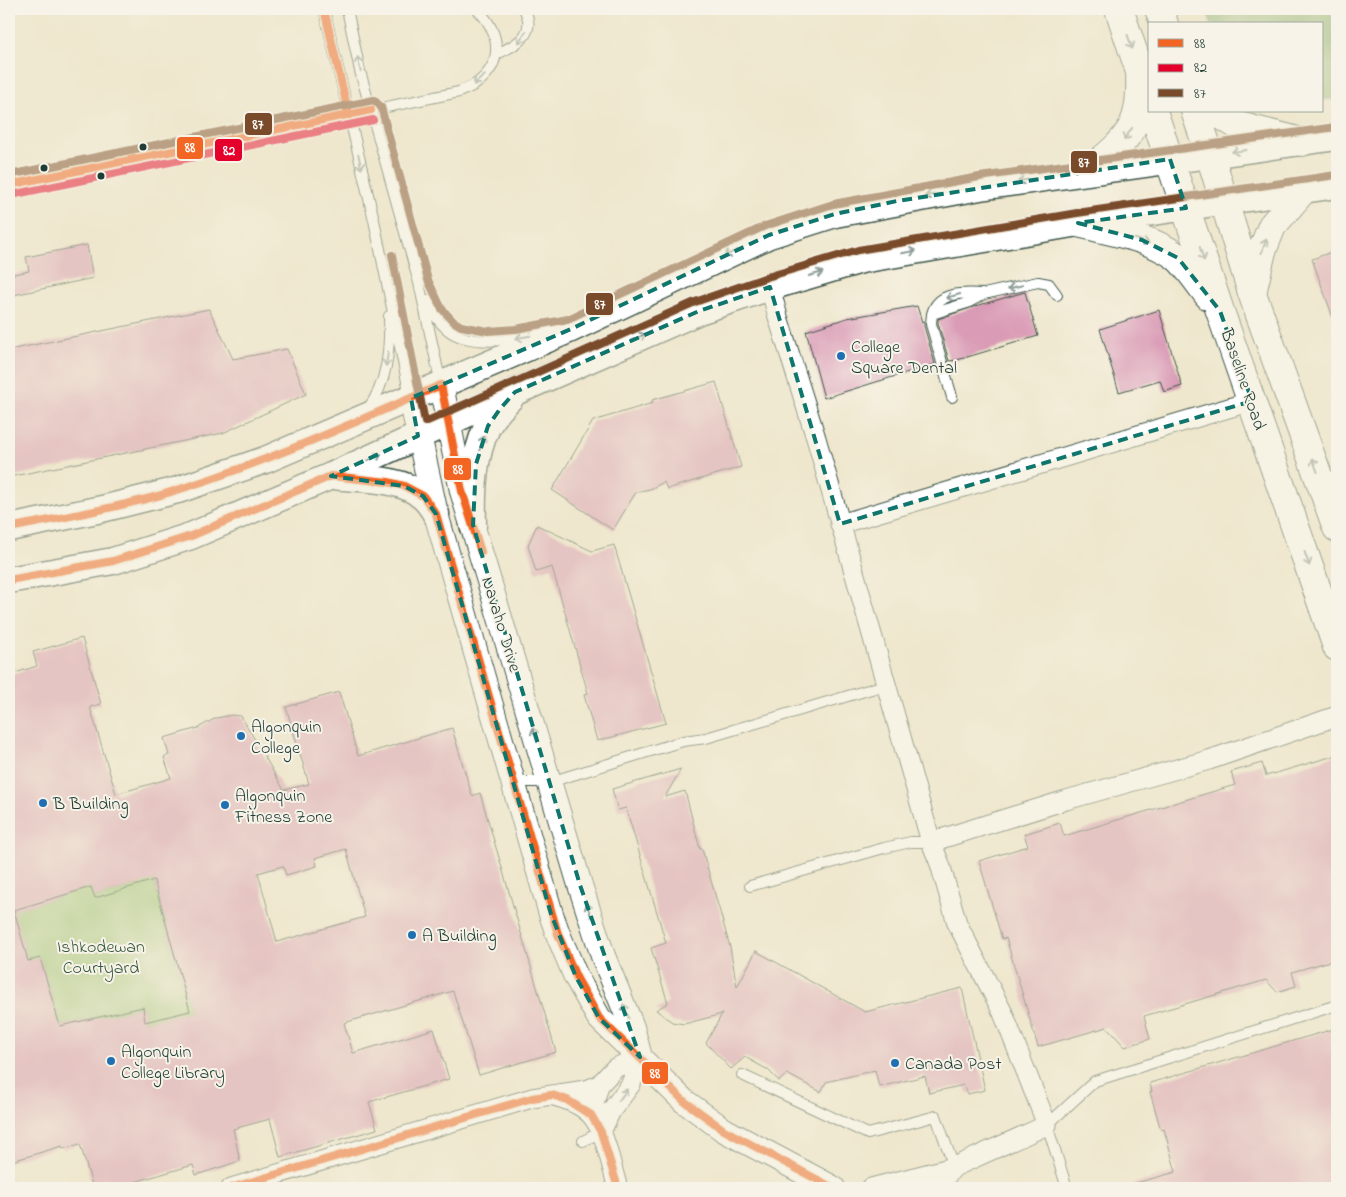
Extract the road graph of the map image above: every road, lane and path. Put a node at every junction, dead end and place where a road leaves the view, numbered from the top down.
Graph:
1 (324, 9) edge
2 (477, 9) edge
3 (524, 9) edge
4 (1119, 9) edge
5 (1159, 9) edge
6 (350, 11) edge
7 (1163, 22) edge
8 (497, 54) junction
9 (1140, 70) junction
10 (1148, 94) edge
11 (371, 110) junction
12 (1153, 112) edge
13 (1195, 112) edge
14 (1216, 112) edge
15 (349, 115) junction
16 (1337, 137) edge
17 (1302, 142) junction
18 (1210, 155) junction
19 (1170, 160) junction
20 (1090, 170) junction
21 (9, 185) edge
22 (1337, 185) edge
23 (1303, 190) junction
24 (1224, 202) junction
25 (1186, 208) junction
26 (1078, 223) junction
27 (419, 283) junction
28 (770, 287) junction
29 (389, 293) junction
30 (1252, 293) junction
31 (1057, 295) dead end
32 (1220, 311) junction
33 (571, 329) junction
34 (441, 385) junction
35 (515, 392) junction
36 (952, 397) dead end
37 (411, 398) junction
38 (1252, 401) junction
39 (359, 420) junction
40 (448, 423) junction
41 (418, 436) junction
42 (331, 476) junction
43 (436, 514) junction
44 (840, 524) junction
45 (473, 526) junction
46 (9, 528) edge
47 (1337, 528) edge
48 (9, 580) edge
49 (1337, 647) edge
50 (885, 685) junction
51 (1337, 716) edge
52 (514, 782) junction
53 (550, 782) junction
54 (930, 842) junction
55 (750, 886) dead end
56 (1337, 1006) edge
57 (640, 1057) junction
58 (742, 1074) dead end
59 (599, 1086) junction
60 (552, 1095) junction
61 (591, 1115) junction
62 (1047, 1125) junction
63 (601, 1132) junction
64 (583, 1141) dead end
65 (954, 1166) junction
66 (231, 1188) edge
67 (618, 1188) edge
68 (833, 1188) edge
69 (871, 1188) edge
70 (936, 1188) edge
71 (1068, 1188) edge

1 - 15 lane, Navaho Drive
2 - 8 lane
3 -> 8 lane
4 -> 9 main road
5 - 7 main road
11 -> 6 lane, Navaho Drive
8 -> 11 lane
9 - 10 main road
9 -> 20 main road
11 - 15 lane
11 - 27 lane, Navaho Drive
12 - 19 main road, Baseline Road
13 - 18 main road, Baseline Road
14 - 17 main road
15 - 21 lane
15 -> 29 lane, Navaho Drive
16 - 17 main road
17 -> 18 main road
18 - 19 main road
18 - 24 main road, Baseline Road
19 - 20 main road
19 - 25 main road, Baseline Road
20 -> 33 main road
22 - 23 main road
23 - 24 main road
30 -> 23 main road
24 - 25 main road
24 - 30 main road, Baseline Road
25 - 26 main road
25 -> 32 main road, Baseline Road
28 -> 26 main road
26 -> 32 main road
33 -> 27 lane
27 - 34 lane, Navaho Drive
35 -> 28 main road
28 - 44 street
29 - 37 lane, Navaho Drive
29 -> 39 lane
47 -> 30 main road, Baseline Road
31 -> 36 lane
32 - 38 main road, Baseline Road
33 - 34 main road
34 - 37 main road
34 - 40 street, Navaho Drive
35 - 40 main road
45 -> 35 main road
37 - 39 main road
37 - 41 street, Navaho Drive
38 - 44 street
38 -> 49 main road, Baseline Road
39 - 46 main road
40 - 41 main road
40 - 45 street, Navaho Drive
42 -> 41 main road
41 - 43 street, Navaho Drive
42 - 43 main road
42 - 48 main road
43 - 52 street, Navaho Drive
44 - 50 street
53 -> 45 street, Navaho Drive
50 - 53 lane
50 - 54 street
51 - 54 street
52 - 53 lane
52 - 57 street, Navaho Drive
57 -> 53 street, Navaho Drive
54 - 55 lane
54 - 62 street
56 - 62 lane
57 - 59 street
63 -> 57 street
57 - 68 street, Navaho Drive
58 - 65 lane
59 - 60 street
59 - 61 street
60 - 61 street
60 - 66 street
61 - 63 street
62 - 65 street
62 - 71 lane
63 - 64 lane
63 - 67 street
65 - 69 street
65 - 70 street

